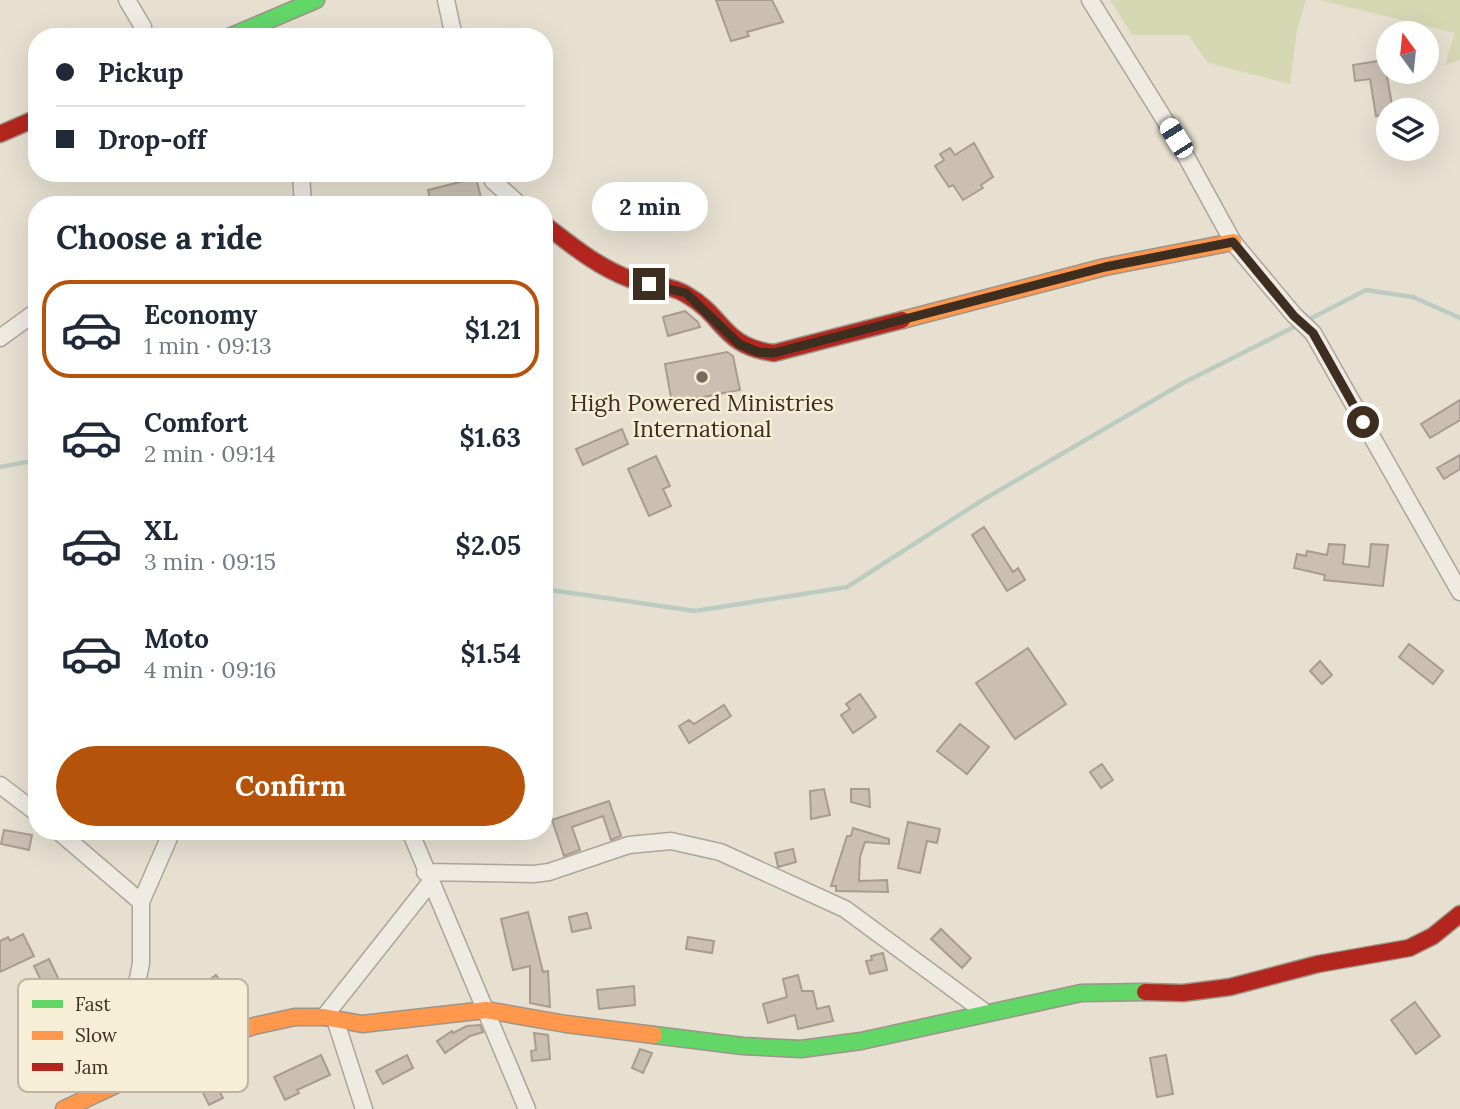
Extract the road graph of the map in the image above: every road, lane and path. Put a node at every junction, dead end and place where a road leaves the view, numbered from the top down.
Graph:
1 (127, 0) edge
2 (316, 0) edge
3 (446, 0) edge
4 (1090, 0) edge
5 (284, 10) edge
6 (143, 28) edge
7 (247, 28) edge
8 (281, 28) edge
9 (452, 28) edge
10 (28, 122) edge
11 (0, 134) edge
12 (494, 182) edge
13 (510, 196) edge
14 (553, 231) edge
15 (1233, 242) junction
16 (28, 318) edge
17 (0, 338) edge
18 (1460, 592) edge
19 (0, 785) edge
20 (28, 806) edge
21 (69, 840) edge
22 (168, 840) edge
23 (414, 840) edge
24 (428, 877) junction
25 (141, 902) junction
26 (1460, 914) edge
27 (138, 979) edge
28 (486, 1010) junction
29 (986, 1013) junction
30 (329, 1018) junction
31 (248, 1028) edge
32 (109, 1092) edge
33 (85, 1104) edge
34 (64, 1109) edge
35 (364, 1109) edge
36 (527, 1109) edge

1 - 6 street
2 - 5 main road
3 - 9 street
4 - 15 street
5 - 7 main road
5 - 8 street
10 - 11 main road
12 - 13 street
14 - 15 main road
15 - 18 street
16 - 17 street
19 - 20 street
21 - 25 street
22 - 25 street
23 - 24 street
24 - 28 street
24 - 29 street
24 - 30 street
25 - 27 street
26 - 29 main road
28 - 29 main road
28 - 30 main road
28 - 36 street
30 - 31 main road
30 - 35 street
32 - 33 main road
33 - 34 main road

